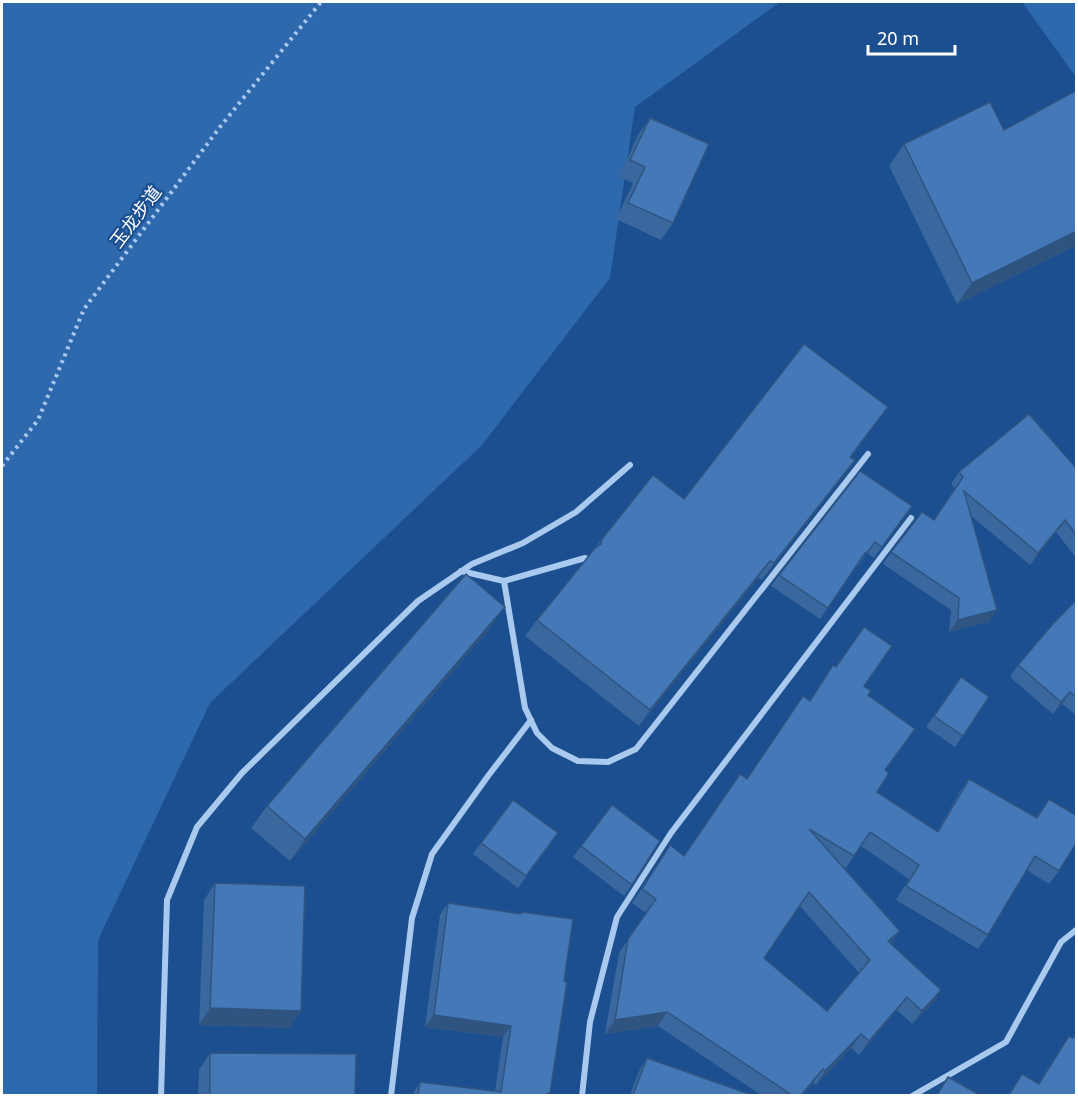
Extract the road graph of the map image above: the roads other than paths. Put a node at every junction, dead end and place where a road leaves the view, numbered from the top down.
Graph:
1 (868, 454) edge
2 (630, 465) dead end
3 (911, 518) edge
4 (585, 558) edge
5 (461, 571) junction
6 (504, 580) junction
7 (531, 720) junction
8 (1077, 930) edge
9 (161, 1095) edge
10 (391, 1095) edge
11 (582, 1095) edge
12 (912, 1095) edge

1 - 7 street
2 - 5 street
3 - 11 street
4 - 6 street
5 - 6 street
5 - 9 street
6 - 7 street
7 - 10 street
8 - 12 street

